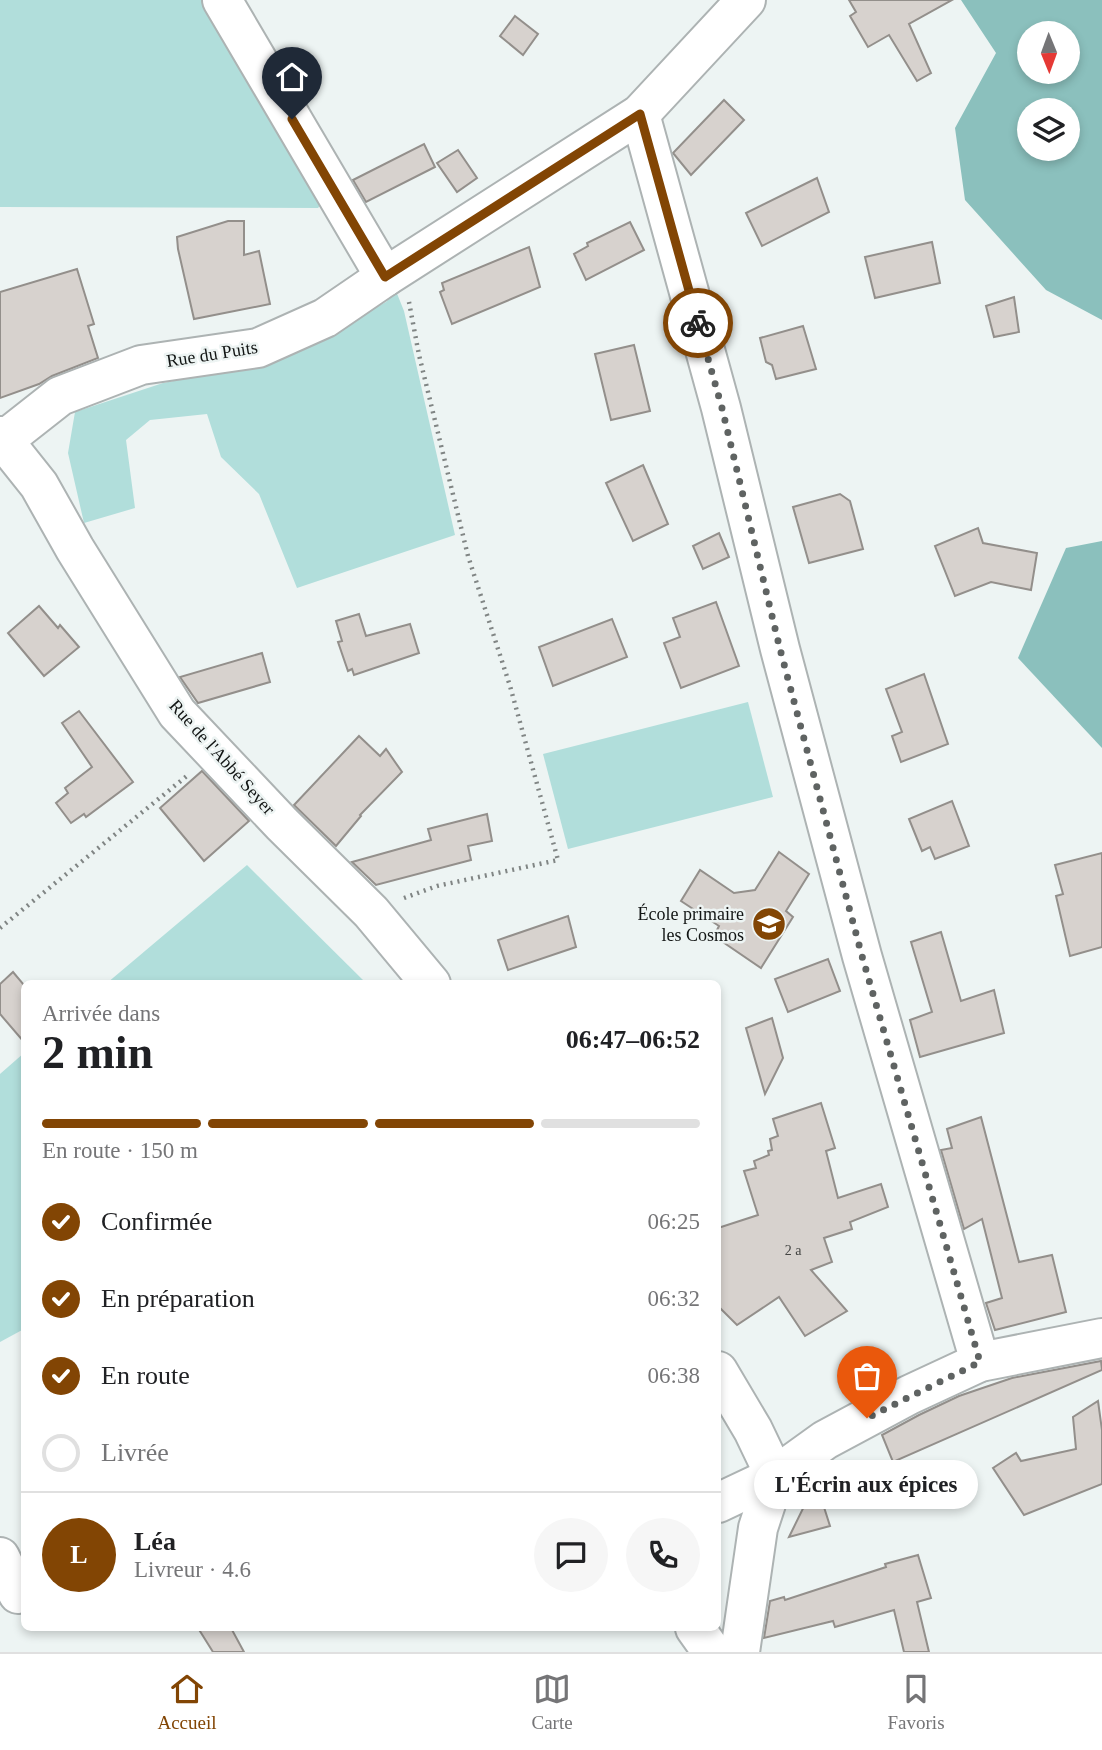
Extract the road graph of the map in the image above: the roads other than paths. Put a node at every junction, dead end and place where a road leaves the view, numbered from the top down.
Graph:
1 (222, 0) edge
2 (746, 0) edge
3 (640, 114) junction
4 (393, 272) junction
5 (2, 438) edge
6 (427, 980) edge
7 (1102, 1338) edge
8 (980, 1362) junction
9 (721, 1376) edge
10 (775, 1476) junction
11 (721, 1502) edge
12 (0, 1557) edge
13 (14, 1595) edge
14 (697, 1631) edge
15 (712, 1652) edge
16 (740, 1652) edge

1 - 4 street
2 - 3 street, Rue du Puits
3 - 4 street, Rue du Puits
3 - 8 street
4 - 5 street, Rue du Puits
5 - 6 street, Rue de l'Abbé Seyer
7 - 8 street
8 - 10 street
9 - 10 street
10 - 11 street
10 - 16 street
12 - 13 street
14 - 15 street

